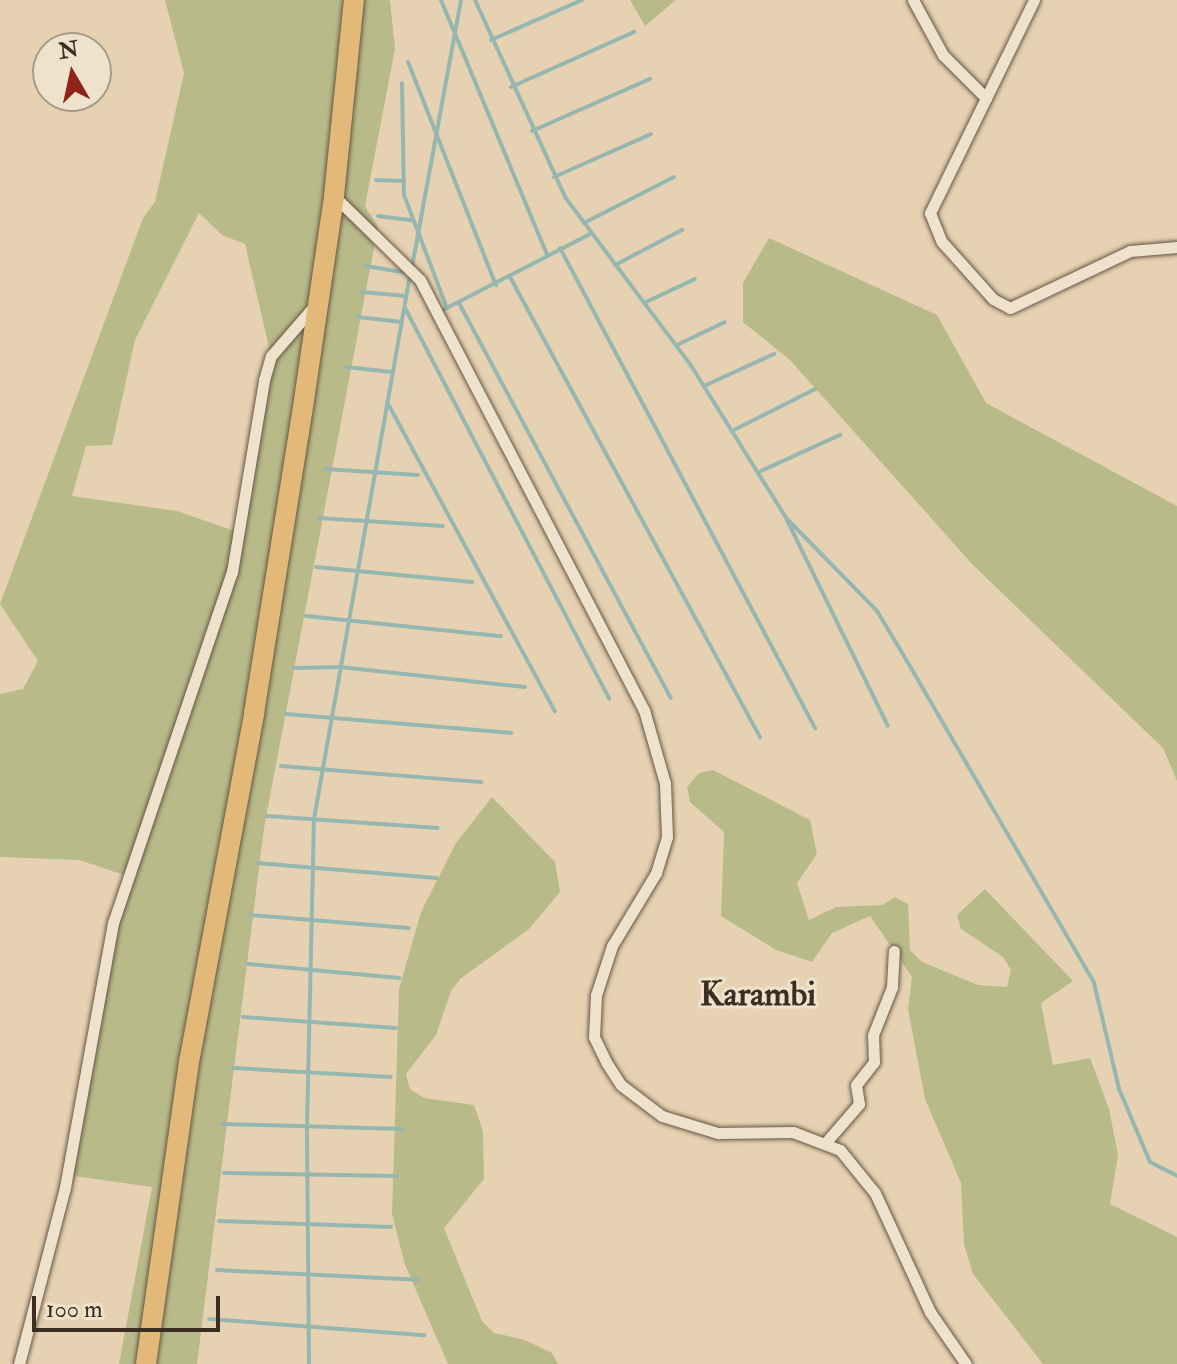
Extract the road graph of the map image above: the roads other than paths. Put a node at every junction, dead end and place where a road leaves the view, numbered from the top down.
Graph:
1 (354, 0) edge
2 (913, 0) edge
3 (1034, 0) edge
4 (986, 98) junction
5 (334, 196) junction
6 (1177, 247) edge
7 (315, 305) junction
8 (894, 951) dead end
9 (827, 1141) junction
10 (19, 1364) edge
11 (146, 1364) edge
12 (966, 1364) edge

1 - 5 highway
2 - 4 street
3 - 4 street
4 - 6 street
5 - 7 highway
5 - 9 street
7 - 10 street
7 - 11 highway
8 - 9 street
9 - 12 street

